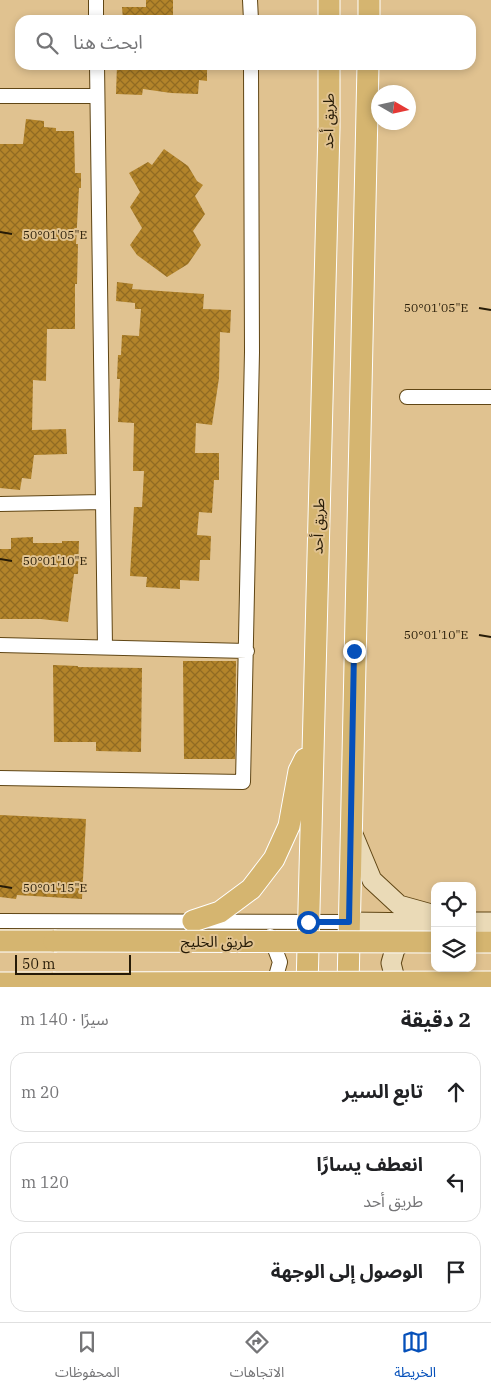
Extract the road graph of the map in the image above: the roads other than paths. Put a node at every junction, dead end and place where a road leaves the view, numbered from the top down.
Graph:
1 (96, 0) edge
2 (250, 0) edge
3 (329, 0) edge
4 (369, 0) edge
5 (96, 15) edge
6 (250, 15) edge
7 (329, 15) edge
8 (369, 15) edge
9 (97, 70) edge
10 (251, 70) edge
11 (329, 70) edge
12 (368, 70) edge
13 (0, 96) edge
14 (97, 96) junction
15 (491, 396) edge
16 (407, 397) dead end
17 (102, 502) junction
18 (0, 504) edge
19 (0, 645) edge
20 (105, 647) junction
21 (247, 651) junction
22 (313, 740) junction
23 (0, 778) edge
24 (351, 829) junction
25 (431, 914) edge
26 (0, 921) edge
27 (193, 921) junction
28 (219, 922) junction
29 (308, 922) junction
30 (349, 922) junction
31 (431, 923) edge
32 (431, 929) edge
33 (0, 941) edge
34 (431, 942) edge
35 (491, 982) edge
36 (0, 983) edge
37 (272, 987) edge
38 (307, 987) edge
39 (348, 987) edge
40 (400, 987) edge

1 - 5 street
2 - 6 street
3 - 7 main road
4 - 8 main road
9 - 14 street
10 - 21 street
11 - 22 main road, طريق أحد
12 - 24 main road
13 - 14 street
14 - 17 street
15 - 16 street
17 - 18 street
17 - 20 street
19 - 20 street
20 - 21 street
21 - 23 street
22 - 27 main road
22 - 29 main road, طريق أحد
24 - 25 main road
24 - 30 main road
26 - 27 street
27 - 28 street
28 - 29 street
28 - 37 street
29 - 30 street
29 - 38 main road, طريق أحد
30 - 31 main road
30 - 39 main road
32 - 40 main road
33 - 34 main road, طريق الخليج, bridge
35 - 36 main road, bridge

